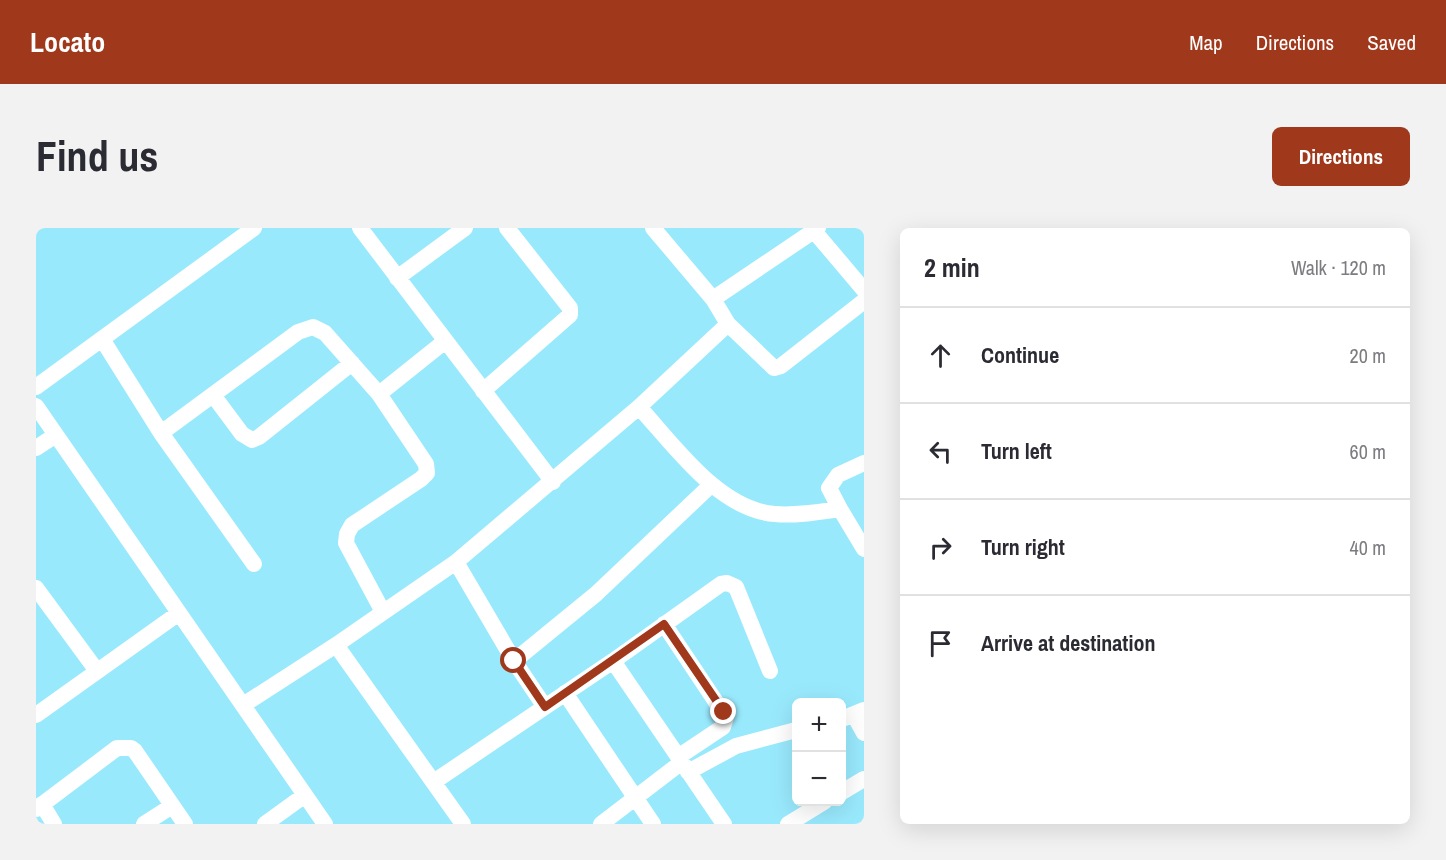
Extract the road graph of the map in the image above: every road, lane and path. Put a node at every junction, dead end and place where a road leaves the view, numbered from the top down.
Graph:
1 (254, 228) edge
2 (360, 228) edge
3 (465, 228) edge
4 (507, 228) edge
5 (653, 228) edge
6 (816, 230) edge
7 (397, 278) junction
8 (864, 290) edge
9 (712, 299) junction
10 (864, 302) edge
11 (728, 324) junction
12 (102, 339) junction
13 (444, 342) junction
14 (352, 363) junction
15 (36, 387) edge
16 (483, 391) junction
17 (379, 394) junction
18 (213, 395) junction
19 (36, 406) edge
20 (639, 407) junction
21 (161, 433) junction
22 (56, 435) junction
23 (36, 448) edge
24 (864, 464) edge
25 (553, 482) junction
26 (711, 485) junction
27 (840, 509) junction
28 (864, 549) edge
29 (456, 562) junction
30 (254, 564) dead end
31 (36, 588) edge
32 (383, 612) junction
33 (179, 613) junction
34 (664, 624) junction
35 (336, 645) junction
36 (514, 661) junction
37 (613, 661) junction
38 (97, 671) junction
39 (770, 671) dead end
40 (565, 693) junction
41 (243, 705) junction
42 (545, 707) junction
43 (36, 715) edge
44 (853, 715) edge
45 (792, 731) edge
46 (864, 733) edge
47 (683, 764) junction
48 (864, 779) edge
49 (435, 781) junction
50 (846, 790) edge
51 (305, 795) junction
52 (635, 798) junction
53 (39, 806) edge
54 (172, 806) junction
55 (816, 806) edge
56 (54, 824) edge
57 (144, 824) edge
58 (185, 824) edge
59 (265, 824) edge
60 (325, 824) edge
61 (463, 824) edge
62 (601, 824) edge
63 (653, 824) edge
64 (724, 824) edge
65 (788, 824) edge

1 - 12 street
2 - 7 street
3 - 7 street
4 - 16 street
5 - 9 street
6 - 8 street
6 - 9 street
7 - 13 street
9 - 11 street
10 - 11 street
11 - 20 street
12 - 15 street
12 - 21 street
13 - 16 street
13 - 17 street
14 - 17 street
14 - 18 street
14 - 18 street
16 - 25 street
17 - 32 street
18 - 21 street
19 - 22 street
20 - 25 street
20 - 26 street
21 - 30 street
22 - 23 street
22 - 33 street
24 - 27 street
25 - 29 street
26 - 27 street
26 - 36 street
27 - 28 street
29 - 32 street
29 - 36 street
31 - 38 street
32 - 35 street
33 - 38 street
33 - 41 street
34 - 37 street
34 - 39 street
34 - 47 street
35 - 41 street
35 - 49 street
36 - 42 street
37 - 40 street
37 - 47 street
38 - 43 street
40 - 42 street
40 - 52 street
41 - 51 street
42 - 49 street
44 - 46 street
45 - 47 street
47 - 52 street
47 - 64 street
48 - 50 street
49 - 61 street
51 - 59 street
51 - 60 street
52 - 62 street
52 - 63 street
53 - 54 street
53 - 56 street
54 - 57 street
54 - 58 street
55 - 65 street

